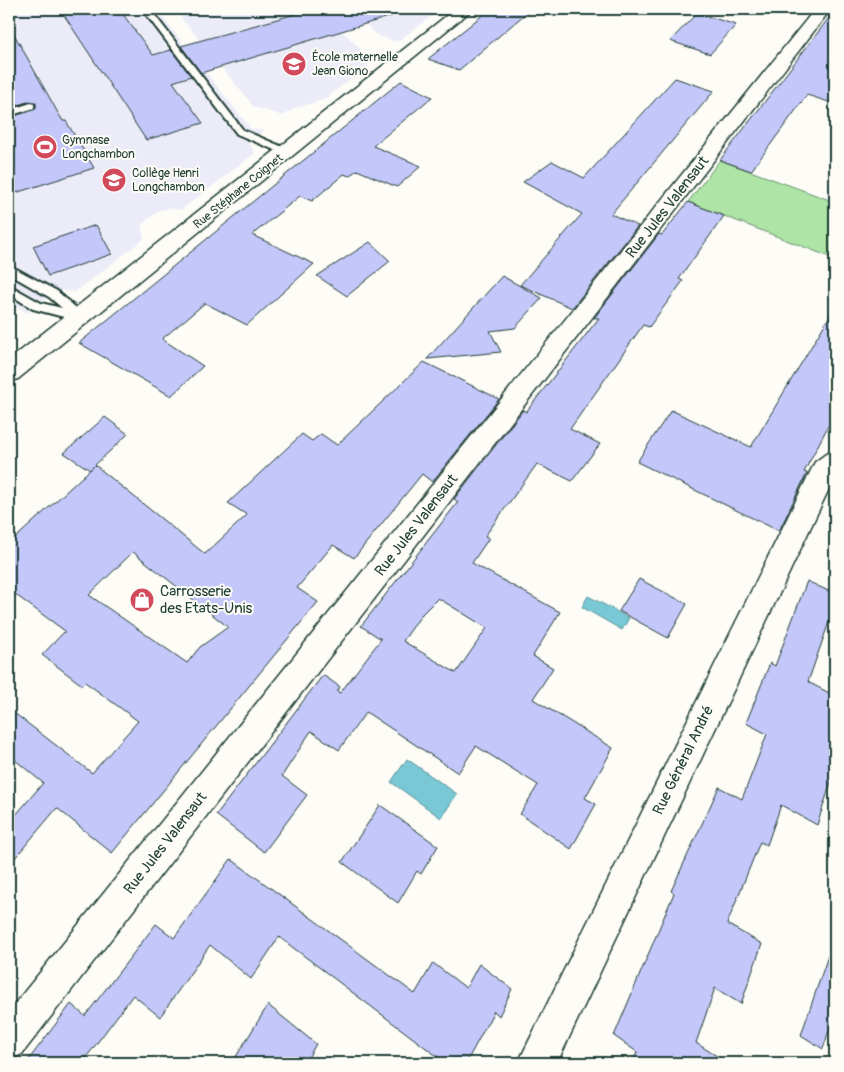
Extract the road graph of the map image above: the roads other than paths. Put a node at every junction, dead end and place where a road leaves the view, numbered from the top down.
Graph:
1 (146, 9) edge
2 (465, 9) edge
3 (823, 9) edge
4 (31, 106) dead end
5 (9, 113) edge
6 (287, 152) junction
7 (9, 269) edge
8 (9, 289) edge
9 (79, 317) junction
10 (9, 373) edge
11 (830, 465) edge
12 (9, 1041) edge
13 (537, 1063) edge

1 - 6 lane
2 - 6 street, Rue Stéphane Coignet
3 - 12 street, Rue Jules Valensaut
4 - 5 lane
6 - 9 street, Rue Stéphane Coignet
7 - 9 lane
8 - 9 lane
9 - 10 street, Rue Stéphane Coignet
11 - 13 street, Rue Général André

